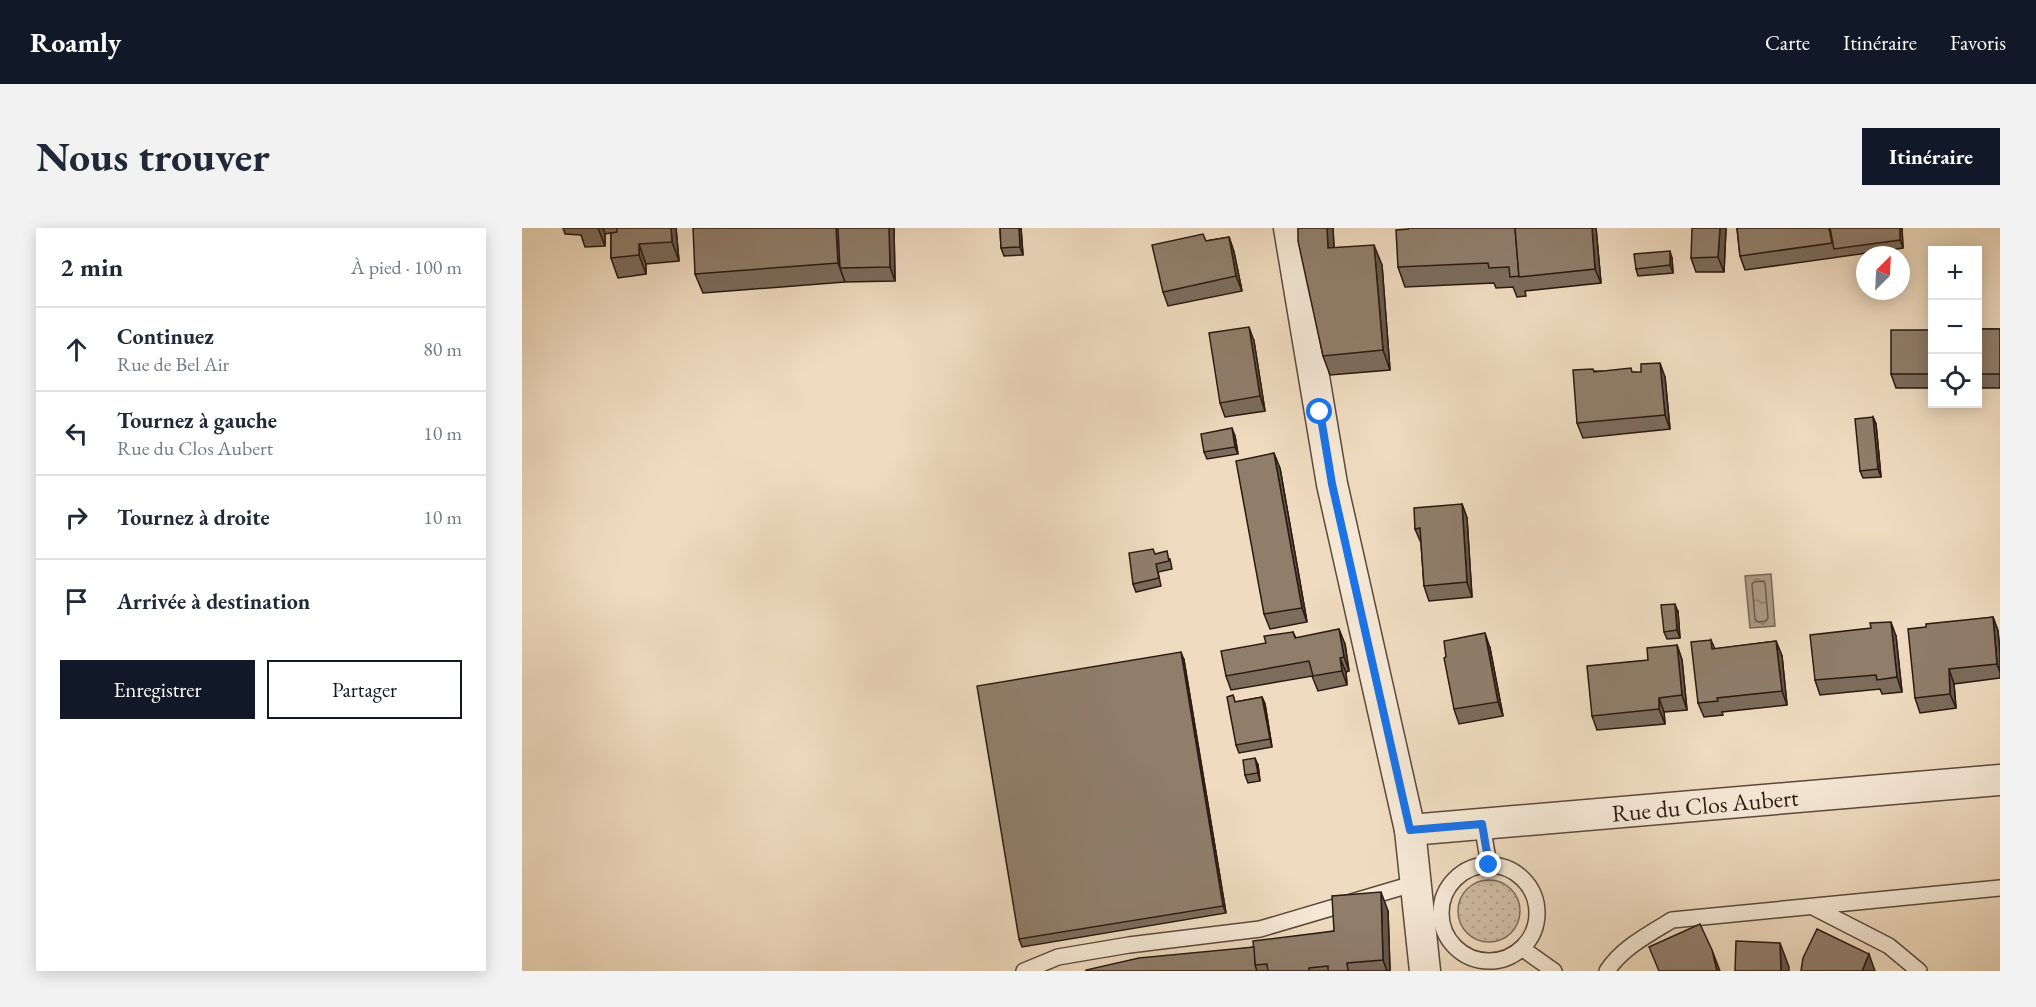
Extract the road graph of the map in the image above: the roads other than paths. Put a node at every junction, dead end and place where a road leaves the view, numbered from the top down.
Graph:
1 (1289, 228) edge
2 (2000, 780) edge
3 (1482, 824) junction
4 (1410, 830) junction
5 (1489, 865) junction
6 (1416, 883) junction
7 (2000, 888) edge
8 (1813, 907) junction
9 (1431, 922) junction
10 (1523, 949) junction
11 (1024, 971) edge
12 (1425, 971) edge
13 (1554, 971) edge
14 (1607, 971) edge
15 (1919, 971) edge

1 - 4 street
2 - 3 street, Rue du Clos Aubert
3 - 4 street, Rue du Clos Aubert
3 - 5 lane
4 - 6 street
5 - 9 lane
5 - 10 lane
6 - 9 street
6 - 11 lane
7 - 8 lane
8 - 14 lane
8 - 15 lane
9 - 10 lane
9 - 12 street
10 - 13 lane

